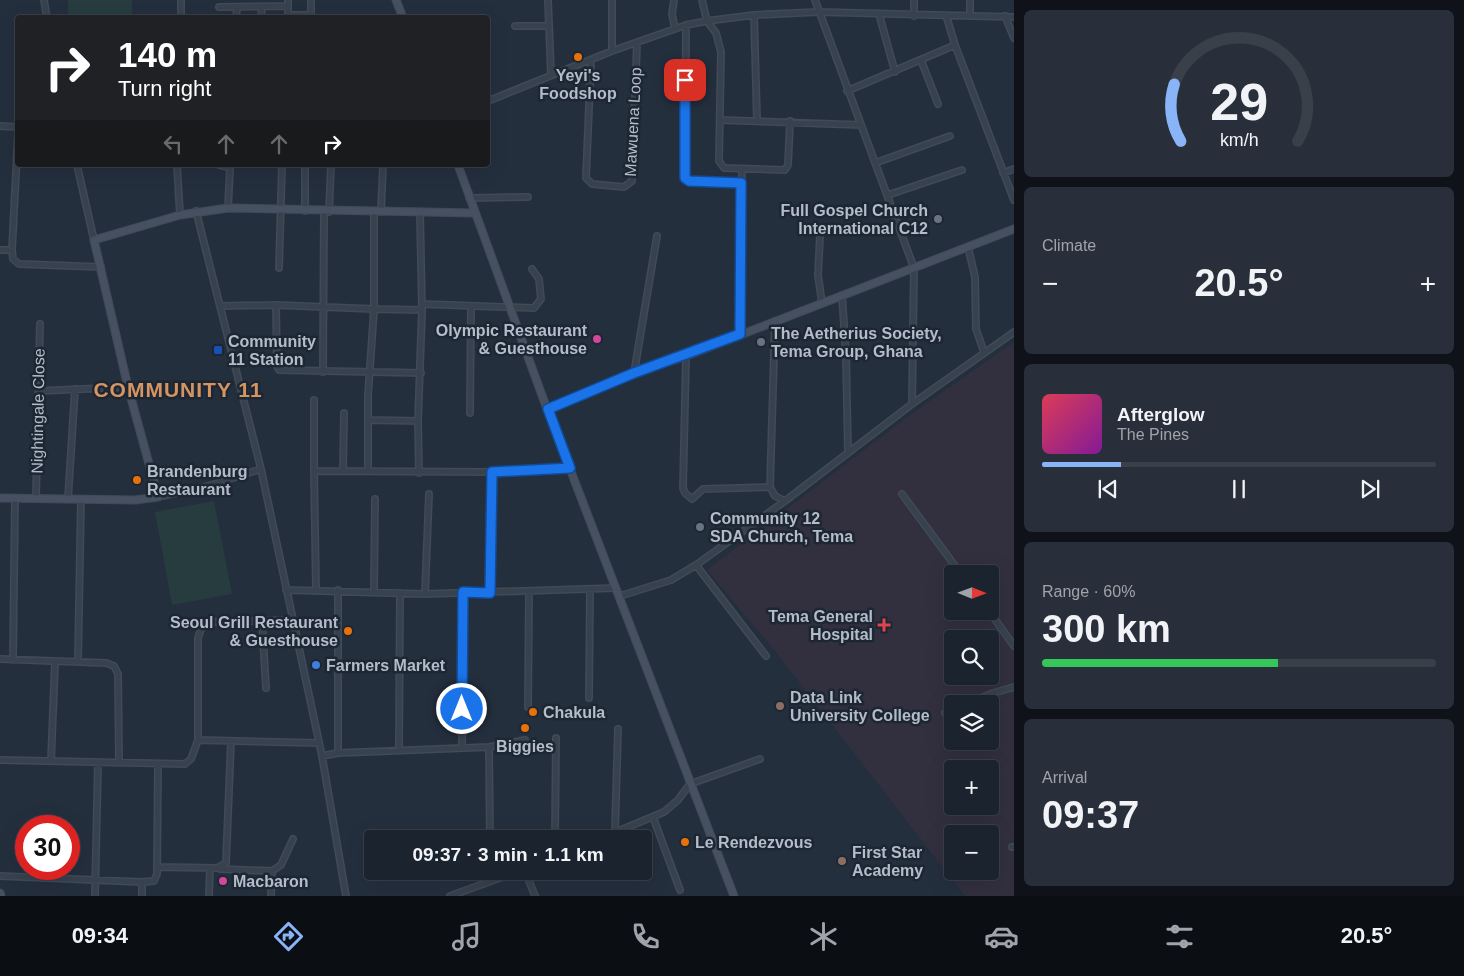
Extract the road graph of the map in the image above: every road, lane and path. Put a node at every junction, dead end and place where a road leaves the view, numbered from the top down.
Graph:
1 (44, 0) edge
2 (181, 0) edge
3 (264, 0) edge
4 (288, 0) edge
5 (311, 0) edge
6 (396, 0) edge
7 (548, 0) edge
8 (612, 0) edge
9 (674, 0) edge
10 (702, 0) edge
11 (815, 0) edge
12 (914, 0) edge
13 (970, 0) edge
14 (288, 6) junction
15 (219, 7) dead end
16 (237, 7) junction
17 (263, 7) junction
18 (818, 12) junction
19 (879, 14) junction
20 (46, 15) edge
21 (181, 15) edge
22 (236, 15) edge
23 (262, 15) edge
24 (288, 15) edge
25 (311, 15) edge
26 (402, 15) edge
27 (754, 15) junction
28 (946, 15) junction
29 (970, 15) junction
30 (914, 16) junction
31 (1005, 16) junction
32 (1014, 16) edge
33 (707, 21) junction
34 (686, 25) junction
35 (515, 26) dead end
36 (548, 26) junction
37 (675, 29) junction
38 (1014, 38) edge
39 (638, 43) junction
40 (955, 45) junction
41 (612, 51) junction
42 (591, 60) junction
43 (922, 60) junction
44 (895, 72) junction
45 (551, 74) junction
46 (847, 91) junction
47 (490, 100) edge
48 (938, 104) dead end
49 (720, 120) junction
50 (757, 120) junction
51 (790, 121) junction
52 (861, 125) junction
53 (0, 126) edge
54 (15, 126) edge
55 (950, 136) dead end
56 (876, 163) junction
57 (16, 167) edge
58 (77, 167) edge
59 (178, 167) edge
60 (231, 167) edge
61 (282, 167) edge
62 (305, 167) edge
63 (331, 167) edge
64 (383, 167) edge
65 (459, 167) edge
66 (742, 169) junction
67 (1014, 169) edge
68 (962, 170) dead end
69 (1003, 173) junction
70 (741, 183) junction
71 (888, 195) junction
72 (528, 197) dead end
73 (469, 198) junction
74 (1014, 200) edge
75 (228, 208) junction
76 (280, 210) junction
77 (196, 211) junction
78 (305, 211) junction
79 (326, 212) junction
80 (378, 212) junction
81 (420, 213) junction
82 (474, 213) junction
83 (180, 215) junction
84 (1014, 229) edge
85 (657, 236) dead end
86 (820, 236) dead end
87 (94, 240) junction
88 (968, 247) junction
89 (0, 250) edge
90 (12, 250) junction
91 (101, 267) junction
92 (279, 268) dead end
93 (914, 268) junction
94 (532, 269) dead end
95 (842, 295) junction
96 (822, 303) junction
97 (422, 304) junction
98 (276, 305) junction
99 (220, 306) junction
100 (471, 306) junction
101 (324, 307) junction
102 (510, 307) junction
103 (374, 309) junction
104 (422, 310) junction
105 (775, 321) junction
106 (40, 324) dead end
107 (1014, 332) edge
108 (740, 334) junction
109 (984, 352) junction
110 (686, 356) junction
111 (323, 372) junction
112 (371, 373) junction
113 (421, 373) junction
114 (634, 373) junction
115 (128, 387) junction
116 (75, 389) junction
117 (39, 391) junction
118 (314, 400) dead end
119 (912, 404) junction
120 (548, 409) junction
121 (344, 413) dead end
122 (470, 413) dead end
123 (370, 420) junction
124 (418, 422) junction
125 (848, 452) junction
126 (570, 468) junction
127 (261, 469) junction
128 (368, 470) junction
129 (314, 471) junction
130 (343, 471) junction
131 (492, 472) junction
132 (419, 473) junction
133 (770, 487) junction
134 (429, 494) dead end
135 (902, 494) dead end
136 (158, 497) junction
137 (0, 498) edge
138 (36, 498) junction
139 (15, 499) junction
140 (68, 499) junction
141 (81, 499) junction
142 (375, 499) dead end
143 (785, 501) junction
144 (696, 564) junction
145 (955, 565) edge
146 (616, 588) junction
147 (590, 589) junction
148 (286, 590) junction
149 (316, 590) junction
150 (338, 590) junction
151 (374, 592) junction
152 (463, 592) junction
153 (529, 592) junction
154 (400, 593) junction
155 (490, 593) junction
156 (425, 594) junction
157 (620, 596) junction
158 (292, 620) junction
159 (995, 620) edge
160 (262, 621) junction
161 (1014, 646) edge
162 (766, 656) dead end
163 (0, 659) edge
164 (13, 660) junction
165 (55, 662) junction
166 (78, 662) junction
167 (1014, 687) edge
168 (266, 688) dead end
169 (988, 695) edge
170 (588, 698) dead end
171 (528, 707) dead end
172 (618, 730) dead end
173 (556, 738) dead end
174 (198, 740) junction
175 (525, 740) dead end
176 (231, 741) junction
177 (319, 744) junction
178 (489, 747) junction
179 (462, 748) junction
180 (399, 749) junction
181 (338, 753) junction
182 (322, 756) junction
183 (760, 759) dead end
184 (0, 760) edge
185 (51, 761) junction
186 (119, 761) junction
187 (98, 762) junction
188 (158, 764) junction
189 (690, 784) junction
190 (653, 817) junction
191 (490, 830) edge
192 (554, 830) edge
193 (614, 830) edge
194 (619, 830) edge
195 (294, 839) dead end
196 (158, 867) junction
197 (210, 868) junction
198 (217, 868) junction
199 (272, 871) junction
200 (0, 876) edge
201 (96, 880) junction
202 (491, 880) edge
203 (529, 880) edge
204 (142, 882) junction
205 (680, 890) dead end
206 (95, 896) edge
207 (142, 896) edge
208 (209, 896) edge
209 (271, 896) edge
210 (346, 896) edge
211 (450, 896) edge
212 (535, 896) edge
213 (734, 896) edge

1 - 20 street
2 - 21 street
3 - 17 street
4 - 14 street
5 - 25 street
6 - 26 street
7 - 36 street
8 - 41 street
9 - 37 street
10 - 33 street
11 - 18 street
12 - 30 street
13 - 29 street
14 - 17 street
14 - 24 street
15 - 16 street
16 - 17 street
16 - 22 street
17 - 23 street
18 - 19 street
18 - 27 street
18 - 46 street
19 - 30 street
19 - 44 street
27 - 33 street
27 - 50 street
28 - 29 street
28 - 30 street
28 - 40 street
29 - 31 street
31 - 32 street
31 - 38 street
33 - 34 street
33 - 49 street
34 - 37 street
34 - 70 street
35 - 36 street
36 - 45 street
37 - 39 street
39 - 41 street
39 - 42 street, Mawuena Loop
40 - 43 street
40 - 69 street
41 - 42 street
42 - 45 street
43 - 44 street
43 - 48 street
44 - 46 street
45 - 47 street
46 - 52 street
49 - 50 street
49 - 66 street
50 - 51 street
51 - 52 street
51 - 66 street
52 - 56 street
53 - 54 street
55 - 56 street
56 - 71 street
57 - 90 street
58 - 87 street
59 - 83 street
60 - 75 street
61 - 76 street
62 - 78 street
63 - 79 street
64 - 80 street
65 - 73 street
66 - 70 street
67 - 69 street
68 - 71 street
69 - 74 street
70 - 108 street
71 - 93 street
72 - 73 street
73 - 82 street
75 - 76 street
75 - 77 street
76 - 78 street
76 - 92 street
77 - 83 street
77 - 99 street
78 - 79 street
79 - 80 street
79 - 101 street
80 - 81 street
80 - 103 street
81 - 82 street
81 - 97 street
82 - 102 street
83 - 87 street
84 - 88 street
85 - 114 street
86 - 96 street
87 - 91 street
88 - 93 street
88 - 109 street
89 - 90 street
90 - 91 street
91 - 115 street
93 - 95 street
93 - 119 street
94 - 102 street
95 - 96 street
95 - 125 street
96 - 105 street
97 - 100 street
97 - 104 street
98 - 99 street
98 - 101 street
98 - 111 street
99 - 127 street
100 - 102 street
100 - 122 street
101 - 103 street
101 - 111 street
102 - 120 street
103 - 104 street
103 - 112 street
104 - 113 street
105 - 108 street
105 - 133 street
106 - 117 street, Nightingale Close
107 - 109 street
108 - 110 street
109 - 119 street
110 - 114 street
110 - 133 street
111 - 112 street
112 - 113 street
112 - 123 street
113 - 124 street
114 - 120 street
115 - 116 street
115 - 136 street
116 - 117 street
116 - 140 street
117 - 138 street, Nightingale Close
118 - 129 street
119 - 125 street
120 - 126 street
121 - 130 street
123 - 124 street
123 - 128 street
124 - 132 street
125 - 143 street
126 - 131 street
126 - 146 street
127 - 136 street
127 - 148 street
128 - 130 street
128 - 132 street
129 - 130 street
129 - 149 street
131 - 132 street
131 - 155 street
133 - 143 street
134 - 156 street
135 - 145 street
136 - 141 street
137 - 139 street
138 - 139 street
138 - 140 street
139 - 164 street
140 - 141 street
141 - 166 street
142 - 151 street
143 - 144 street
144 - 157 street
144 - 162 street
146 - 147 street
146 - 157 street
147 - 153 street
147 - 170 street
148 - 149 street
148 - 158 street
149 - 150 street
150 - 151 street
150 - 181 street
151 - 154 street
152 - 155 street
152 - 156 street
152 - 179 street
153 - 155 street
153 - 171 street
154 - 156 street
154 - 180 street
157 - 189 street
158 - 160 street
158 - 177 street
159 - 161 street
160 - 168 street
160 - 174 street
163 - 164 street
164 - 165 street
165 - 166 street
165 - 185 street
166 - 186 street
167 - 169 street
172 - 193 street
173 - 192 street
174 - 176 street
174 - 188 street
175 - 178 street
176 - 177 street
176 - 198 street
177 - 182 street
178 - 179 street
178 - 191 street
179 - 180 street
180 - 181 street
181 - 182 street
182 - 210 street
183 - 189 street
184 - 185 street
185 - 187 street
186 - 187 street
186 - 188 street
187 - 201 street
188 - 196 street
189 - 190 street
189 - 213 street
190 - 194 street
190 - 205 street
195 - 199 street
196 - 197 street
196 - 204 street
197 - 198 street
197 - 208 street
198 - 199 street
199 - 209 street
200 - 201 street
201 - 204 street
201 - 206 street
202 - 211 street
203 - 212 street
204 - 207 street

